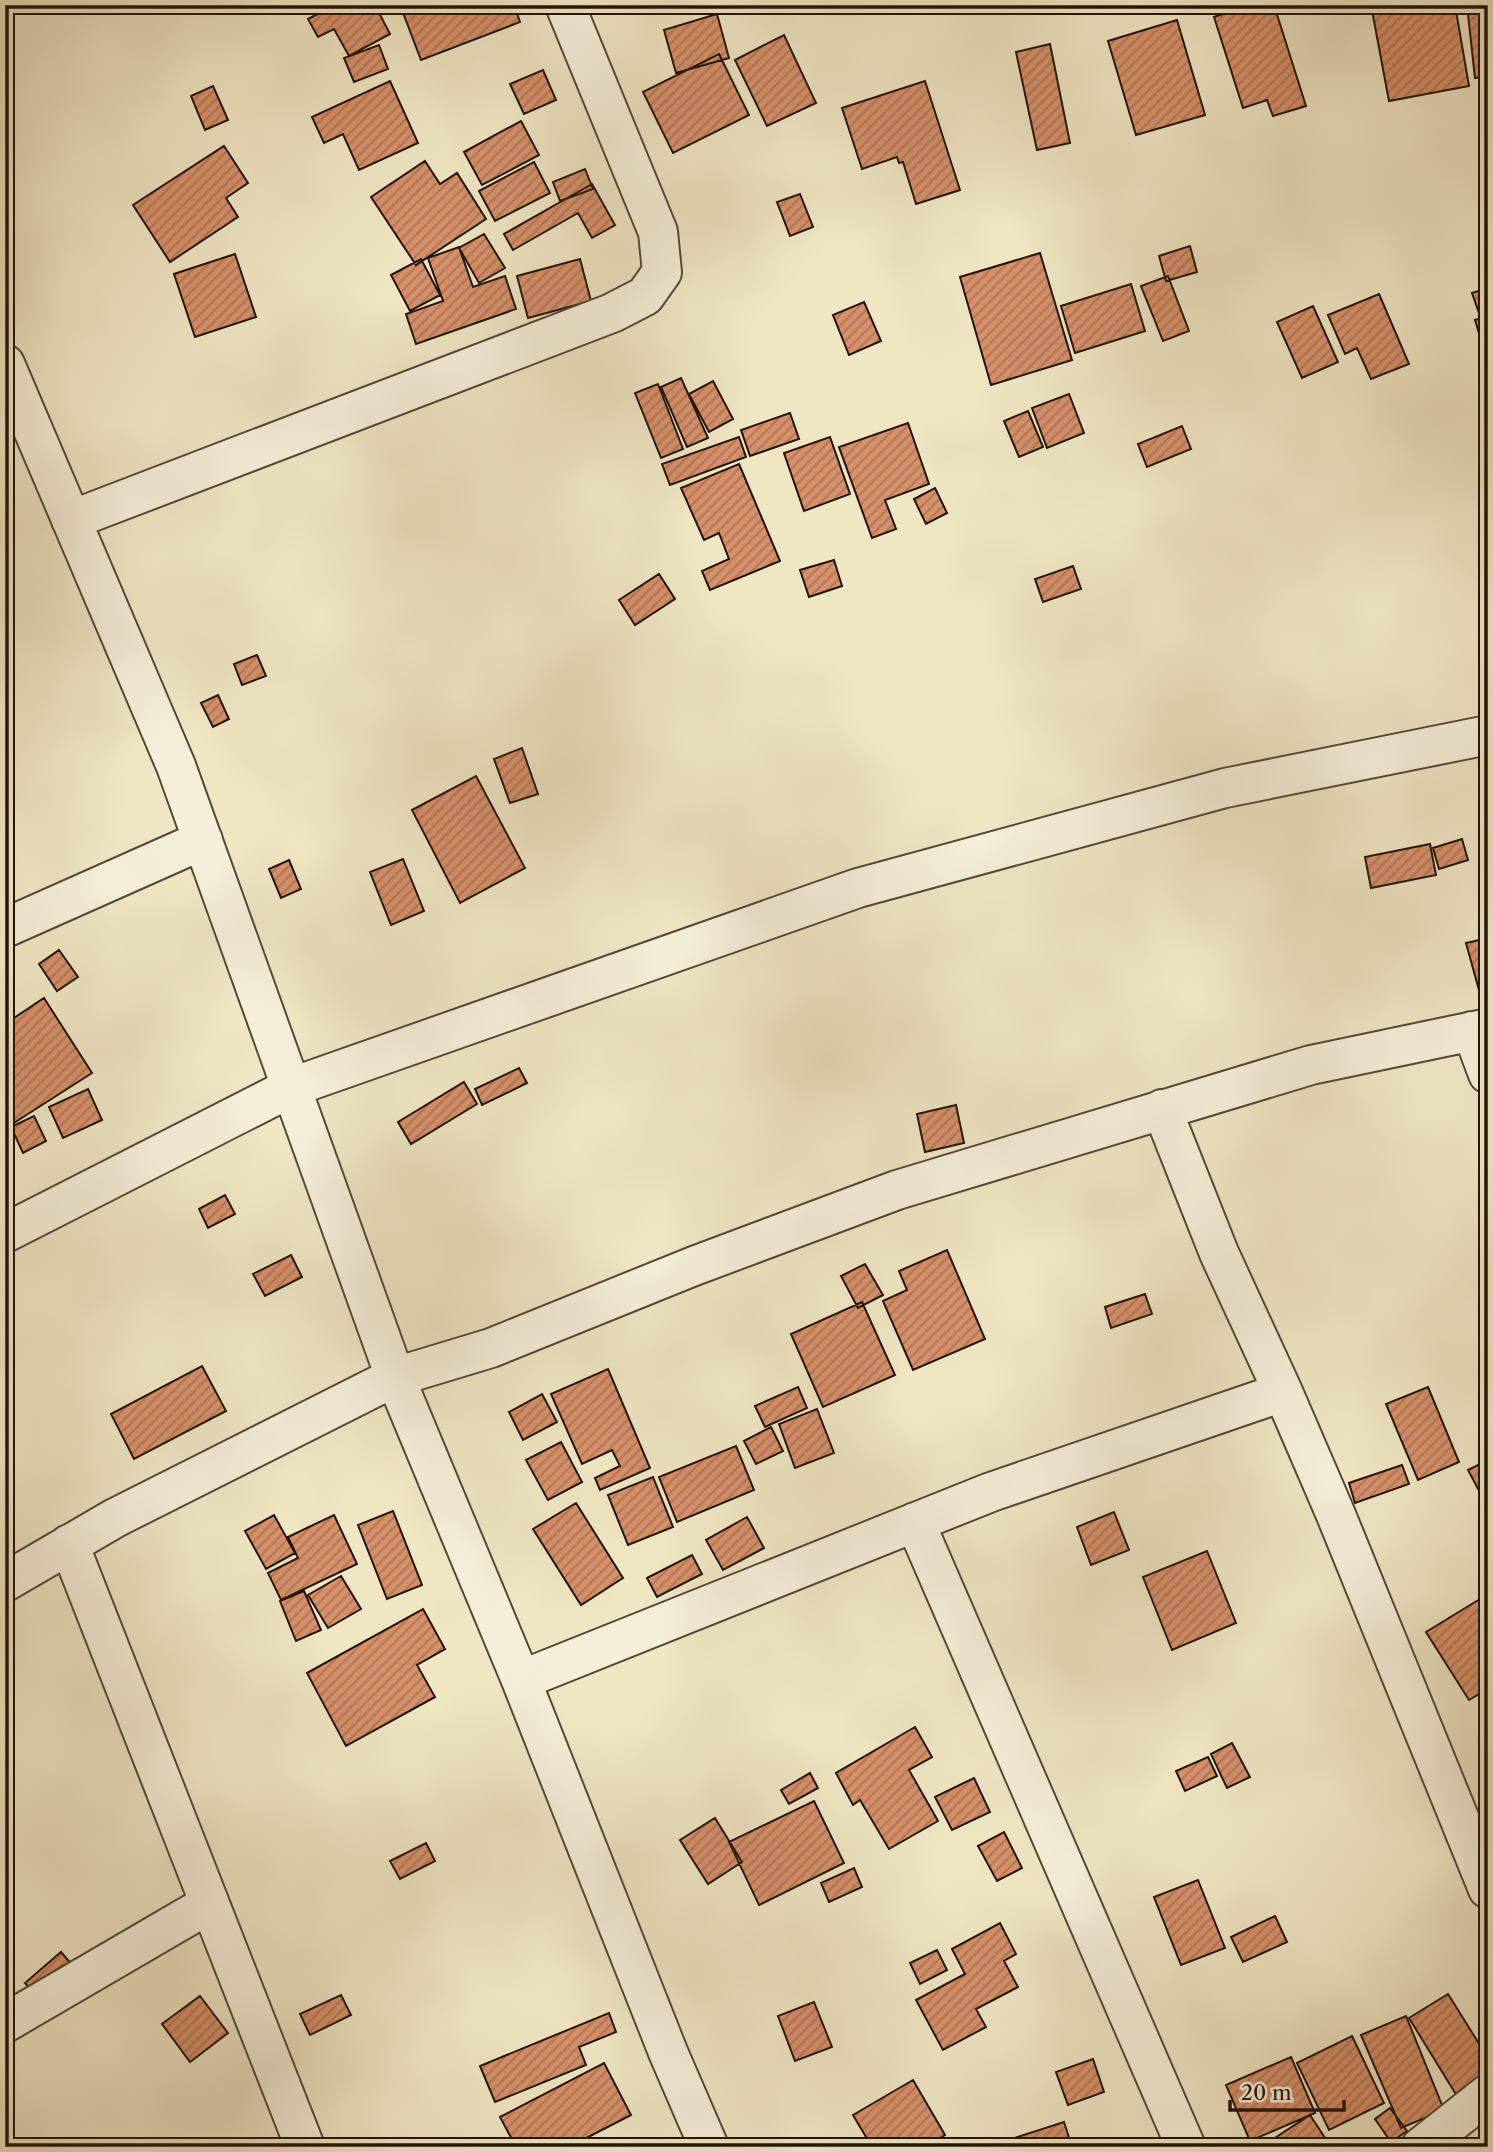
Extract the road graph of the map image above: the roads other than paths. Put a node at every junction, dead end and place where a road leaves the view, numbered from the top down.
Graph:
1 (565, 5) edge
2 (5, 364) edge
3 (71, 520) junction
4 (1488, 734) edge
5 (203, 840) junction
6 (5, 928) edge
7 (1480, 1030) edge
8 (1488, 1073) edge
9 (292, 1087) junction
10 (1162, 1109) junction
11 (5, 1233) edge
12 (394, 1377) junction
13 (1283, 1392) junction
14 (915, 1522) junction
15 (69, 1544) junction
16 (5, 1582) edge
17 (521, 1681) junction
18 (1476, 1826) edge
19 (1488, 1889) edge
20 (209, 1904) junction
21 (5, 2023) edge
22 (1488, 2094) edge
23 (305, 2147) edge
24 (709, 2147) edge
25 (1186, 2147) edge
26 (1421, 2147) edge

1 - 3 street
2 - 3 street
3 - 5 street
4 - 9 street
5 - 6 street
5 - 9 street
7 - 8 street
7 - 10 street
9 - 11 street
9 - 12 street
10 - 12 street
10 - 13 street
12 - 15 street
12 - 17 street
13 - 14 street
13 - 18 street
14 - 17 street
14 - 25 street
15 - 16 street
15 - 20 street
17 - 24 street
18 - 19 street
20 - 21 street
20 - 23 street
22 - 26 street

